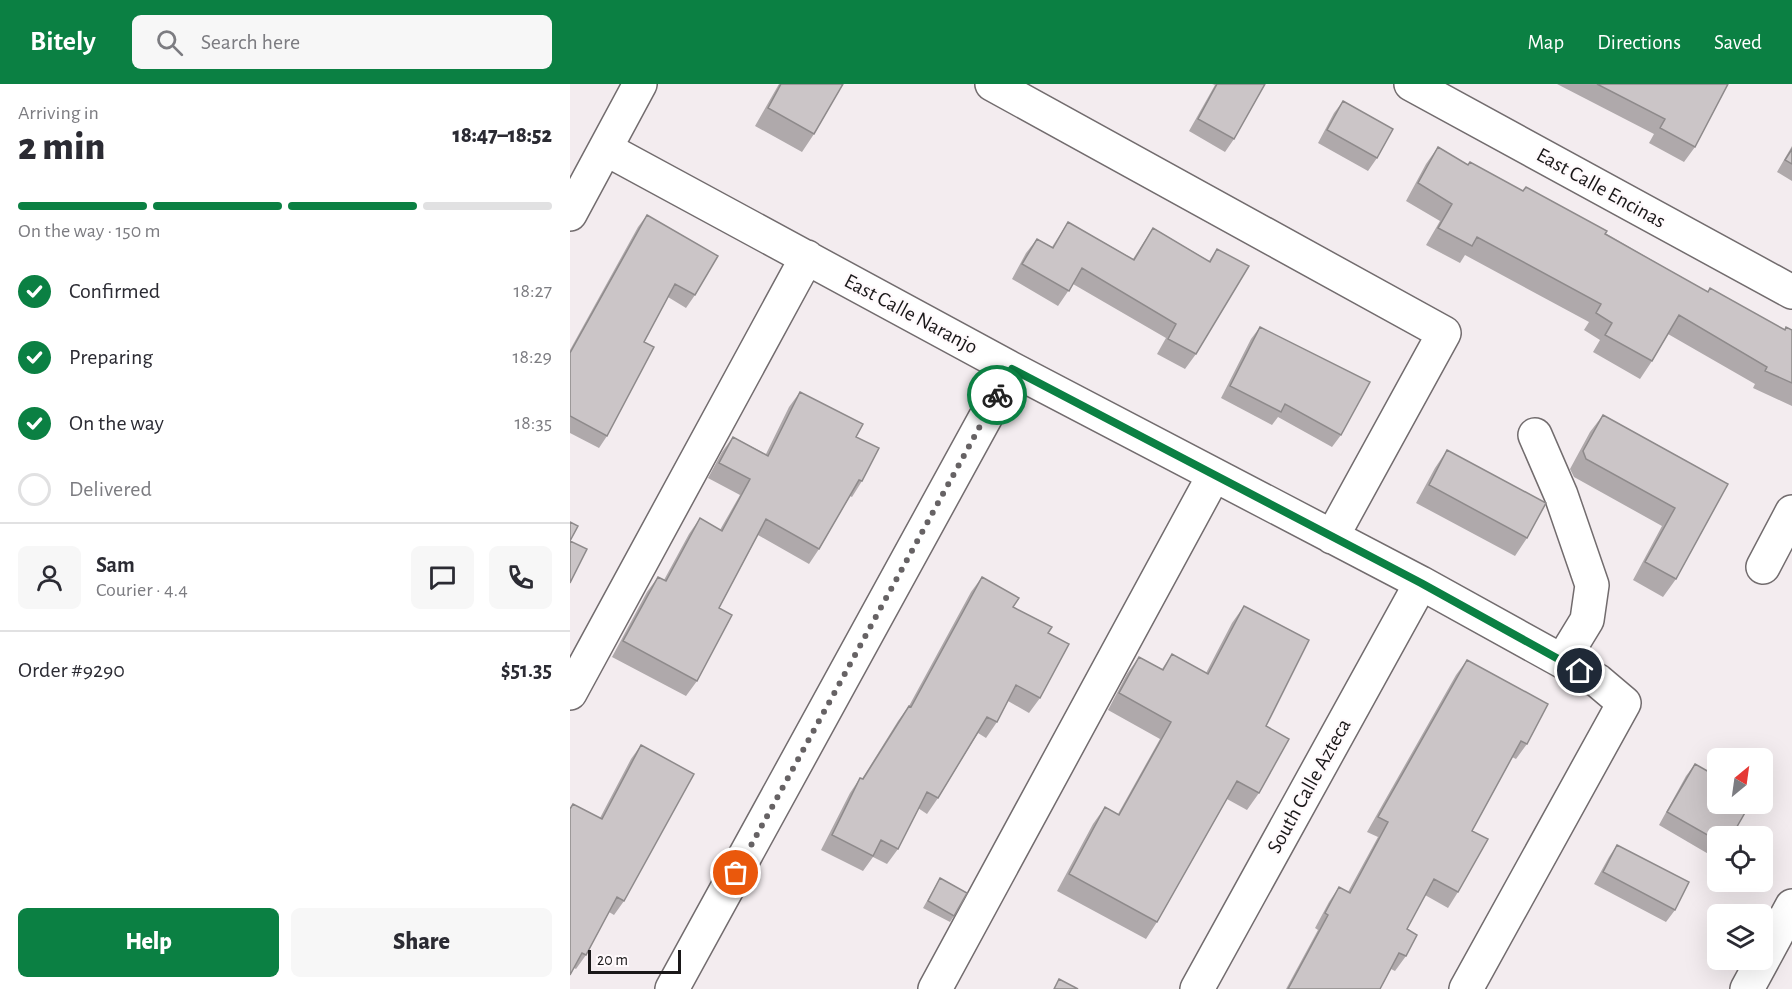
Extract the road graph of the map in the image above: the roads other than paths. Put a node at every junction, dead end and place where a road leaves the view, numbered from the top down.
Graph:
1 (640, 84) edge
2 (992, 84) edge
3 (1411, 84) edge
4 (606, 148) junction
5 (570, 214) edge
6 (807, 257) junction
7 (1792, 292) edge
8 (1012, 369) junction
9 (1535, 435) dead end
10 (1214, 475) junction
11 (1792, 512) edge
12 (1332, 537) junction
13 (1763, 567) dead end
14 (1421, 583) junction
15 (1562, 661) junction
16 (570, 693) edge
17 (1792, 906) edge
18 (672, 989) edge
19 (936, 989) edge
20 (1197, 989) edge
21 (1466, 989) edge
22 (1747, 989) edge

1 - 4 street
2 - 12 street
3 - 7 street, East Calle Encinas
4 - 5 street
4 - 6 street, East Calle Naranjo
6 - 8 street, East Calle Naranjo
6 - 16 street
8 - 10 street, East Calle Naranjo
8 - 18 street
9 - 15 street
10 - 12 street, East Calle Naranjo
10 - 19 street
11 - 13 street
12 - 14 street, East Calle Naranjo
14 - 15 street, East Calle Naranjo
14 - 20 street, South Calle Azteca
15 - 21 street, East Calle Naranjo
17 - 22 street

